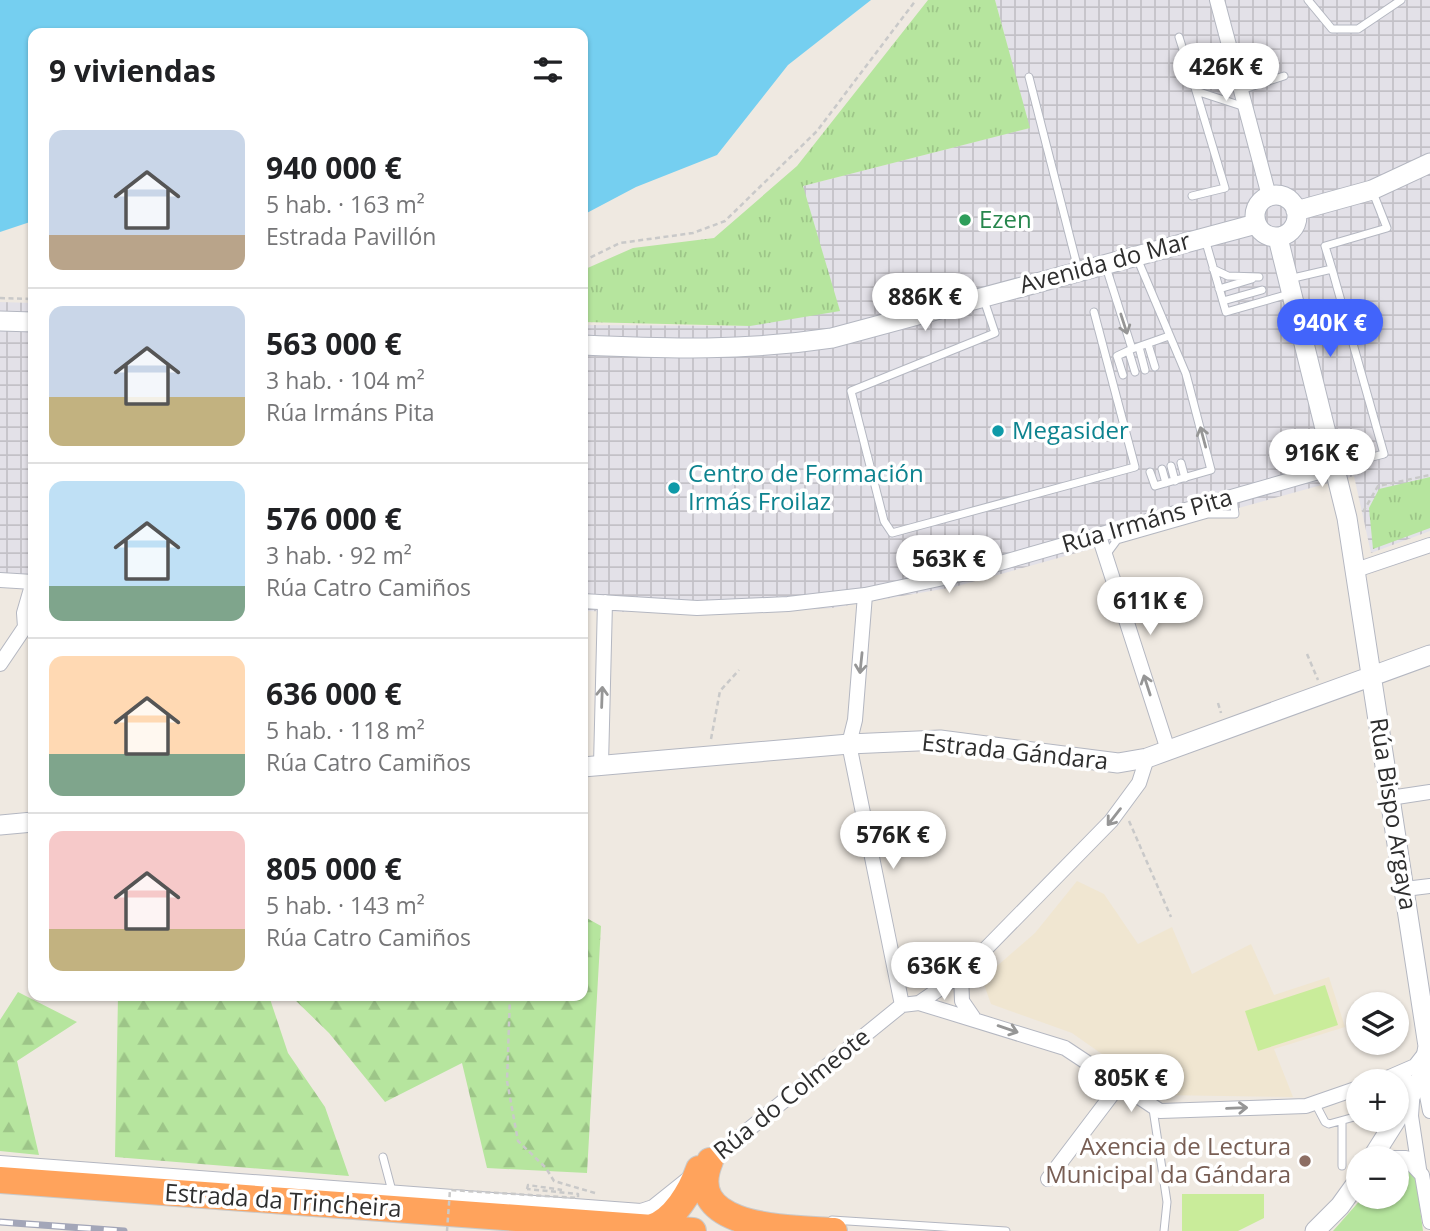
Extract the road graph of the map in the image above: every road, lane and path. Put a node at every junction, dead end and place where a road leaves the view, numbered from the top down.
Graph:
1 (916, 0) edge
2 (1217, 0) edge
3 (1307, 0) edge
4 (1401, 0) edge
5 (1179, 37) dead end
6 (1284, 75) dead end
7 (1029, 77) dead end
8 (1241, 90) junction
9 (1196, 91) junction
10 (1246, 108) junction
11 (1430, 163) edge
12 (1372, 190) junction
13 (1192, 196) dead end
14 (1269, 196) junction
15 (1296, 211) junction
16 (1256, 224) junction
17 (1204, 237) junction
18 (1278, 238) junction
19 (1135, 254) junction
20 (588, 258) edge
21 (1104, 263) junction
22 (1213, 269) junction
23 (1332, 269) junction
24 (1078, 270) junction
25 (1259, 277) junction
26 (1291, 286) junction
27 (1219, 289) junction
28 (1262, 290) junction
29 (982, 296) junction
30 (0, 298) edge
31 (28, 299) edge
32 (1223, 301) junction
33 (1265, 303) junction
34 (1094, 312) dead end
35 (0, 321) edge
36 (28, 322) edge
37 (1170, 336) junction
38 (1148, 344) junction
39 (588, 345) edge
40 (1134, 349) junction
41 (1155, 367) dead end
42 (1145, 370) dead end
43 (1135, 372) dead end
44 (1123, 375) dead end
45 (1181, 463) dead end
46 (1171, 466) dead end
47 (1336, 467) junction
48 (1162, 468) dead end
49 (1150, 472) dead end
50 (1430, 475) edge
51 (1185, 478) junction
52 (1175, 481) junction
53 (1166, 483) junction
54 (1233, 496) junction
55 (1362, 515) dead end
56 (1099, 536) junction
57 (1430, 545) edge
58 (1105, 555) junction
59 (1356, 570) junction
60 (0, 580) edge
61 (28, 582) edge
62 (865, 595) junction
63 (28, 599) edge
64 (588, 601) edge
65 (605, 602) junction
66 (1307, 654) dead end
67 (1430, 655) edge
68 (0, 664) edge
69 (739, 670) dead end
70 (1371, 678) junction
71 (1318, 681) dead end
72 (1218, 703) dead end
73 (1222, 715) dead end
74 (849, 744) junction
75 (1168, 750) junction
76 (708, 757) junction
77 (1147, 758) junction
78 (592, 766) edge
79 (1430, 792) edge
80 (1390, 798) junction
81 (1123, 805) junction
82 (28, 822) edge
83 (0, 825) edge
84 (1430, 886) edge
85 (1405, 889) junction
86 (1171, 917) dead end
87 (961, 974) junction
88 (510, 1001) edge
89 (919, 1003) junction
90 (902, 1005) junction
91 (972, 1017) junction
92 (1429, 1048) edge
93 (1406, 1069) edge
94 (1409, 1083) edge
95 (1418, 1083) junction
96 (1120, 1084) junction
97 (1346, 1092) edge
98 (1409, 1098) edge
99 (1315, 1103) junction
100 (1153, 1109) junction
101 (1430, 1111) edge
102 (1346, 1121) edge
103 (1342, 1123) junction
104 (383, 1157) dead end
105 (1409, 1161) edge
106 (0, 1163) edge
107 (705, 1165) junction
108 (1342, 1166) dead end
109 (1419, 1169) junction
110 (1048, 1179) dead end
111 (0, 1180) edge
112 (584, 1189) junction
113 (392, 1192) junction
114 (0, 1195) edge
115 (1346, 1198) edge
116 (604, 1208) junction
117 (729, 1214) junction
118 (765, 1215) dead end
119 (1430, 1222) edge
120 (827, 1225) edge
121 (650, 1228) junction
122 (447, 1231) edge
123 (499, 1231) edge
124 (693, 1231) edge
125 (1006, 1231) edge
126 (1164, 1231) edge
127 (1315, 1231) edge

1 - 20 path
2 - 8 street
3 - 4 lane
5 - 9 lane
6 - 8 lane
7 - 24 lane
8 - 10 street
9 - 10 lane
9 - 13 lane
10 - 14 street
11 - 12 street
12 - 15 street
12 - 23 lane
14 - 15 street
14 - 16 street
15 - 18 street
16 - 17 street, Avenida do Mar
16 - 18 street
17 - 19 street, Avenida do Mar
17 - 22 lane
18 - 26 street, Rúa Bispo Argaya
19 - 21 street, Avenida do Mar
19 - 37 lane
21 - 24 street, Avenida do Mar
21 -> 40 lane
22 - 25 lane
22 - 27 lane
23 - 26 lane
23 - 47 lane
24 - 29 street, Avenida do Mar
25 - 27 lane
25 - 28 lane
26 - 33 lane
26 - 47 street, Rúa Bispo Argaya
27 - 32 lane
28 - 32 lane
28 - 33 lane
29 - 34 lane
29 - 39 street, Avenida do Mar
30 - 31 path
32 - 33 lane
35 - 36 street
37 - 38 lane
51 -> 37 lane
38 - 40 lane
38 - 41 lane
40 - 42 lane
40 - 43 lane
40 - 44 lane
45 - 51 lane
46 - 52 lane
47 - 54 street, Rúa Irmáns Pita
47 - 59 street, Rúa Bispo Argaya
48 - 53 lane
49 - 53 lane
50 - 55 path
51 - 52 lane
52 - 53 lane
54 - 56 street, Rúa Irmáns Pita
54 - 58 lane
56 - 58 street
56 - 62 street, Rúa Irmáns Pita
57 - 59 street
75 -> 58 street
59 - 70 street, Rúa Bispo Argaya
60 - 61 street
62 - 65 street, Rúa Irmáns Pita
62 -> 74 street
63 - 68 street
64 - 65 street, Rúa Irmáns Pita
78 -> 65 street
66 - 71 path
67 - 70 street, Estrada Gándara
69 - 76 path
70 - 75 street, Estrada Gándara
70 - 80 street, Rúa Bispo Argaya
72 - 73 path
74 - 76 street, Estrada Gándara
74 - 77 street, Estrada Gándara
74 - 90 street
75 - 77 street, Estrada Gándara
76 - 78 street, Estrada Gándara
77 - 81 street
79 - 80 street
80 - 85 street, Rúa Bispo Argaya
81 - 86 path
81 -> 87 street
82 - 83 street
84 - 85 street
85 - 92 street, Rúa Bispo Argaya
87 - 89 street
87 - 91 street
88 - 112 path
89 - 90 street
89 - 91 street
90 - 107 street, Rúa do Colmeote
91 -> 96 street
92 - 93 street
92 - 95 street, Rúa Bispo Argaya
94 - 95 street
95 - 98 street, Rúa Bispo Argaya
95 - 101 street
95 - 109 street
96 - 100 street
96 - 110 street
97 - 99 street
100 -> 99 street
99 - 103 lane
100 - 126 lane
102 - 103 lane
103 - 108 lane
104 - 113 lane
105 - 109 street
106 - 113 street, Rúa do Colmeote
107 - 116 street, Rúa do Colmeote
107 - 117 highway
107 - 121 highway
109 - 119 street
111 - 121 highway, Estrada da Trincheira
112 - 116 path
112 - 122 path, bridge
113 - 116 street, Rúa do Colmeote
114 - 123 highway, Estrada da Trincheira
115 - 127 street
117 - 118 lane
117 - 120 highway
120 - 125 lane
121 - 124 highway, Estrada da Trincheira

